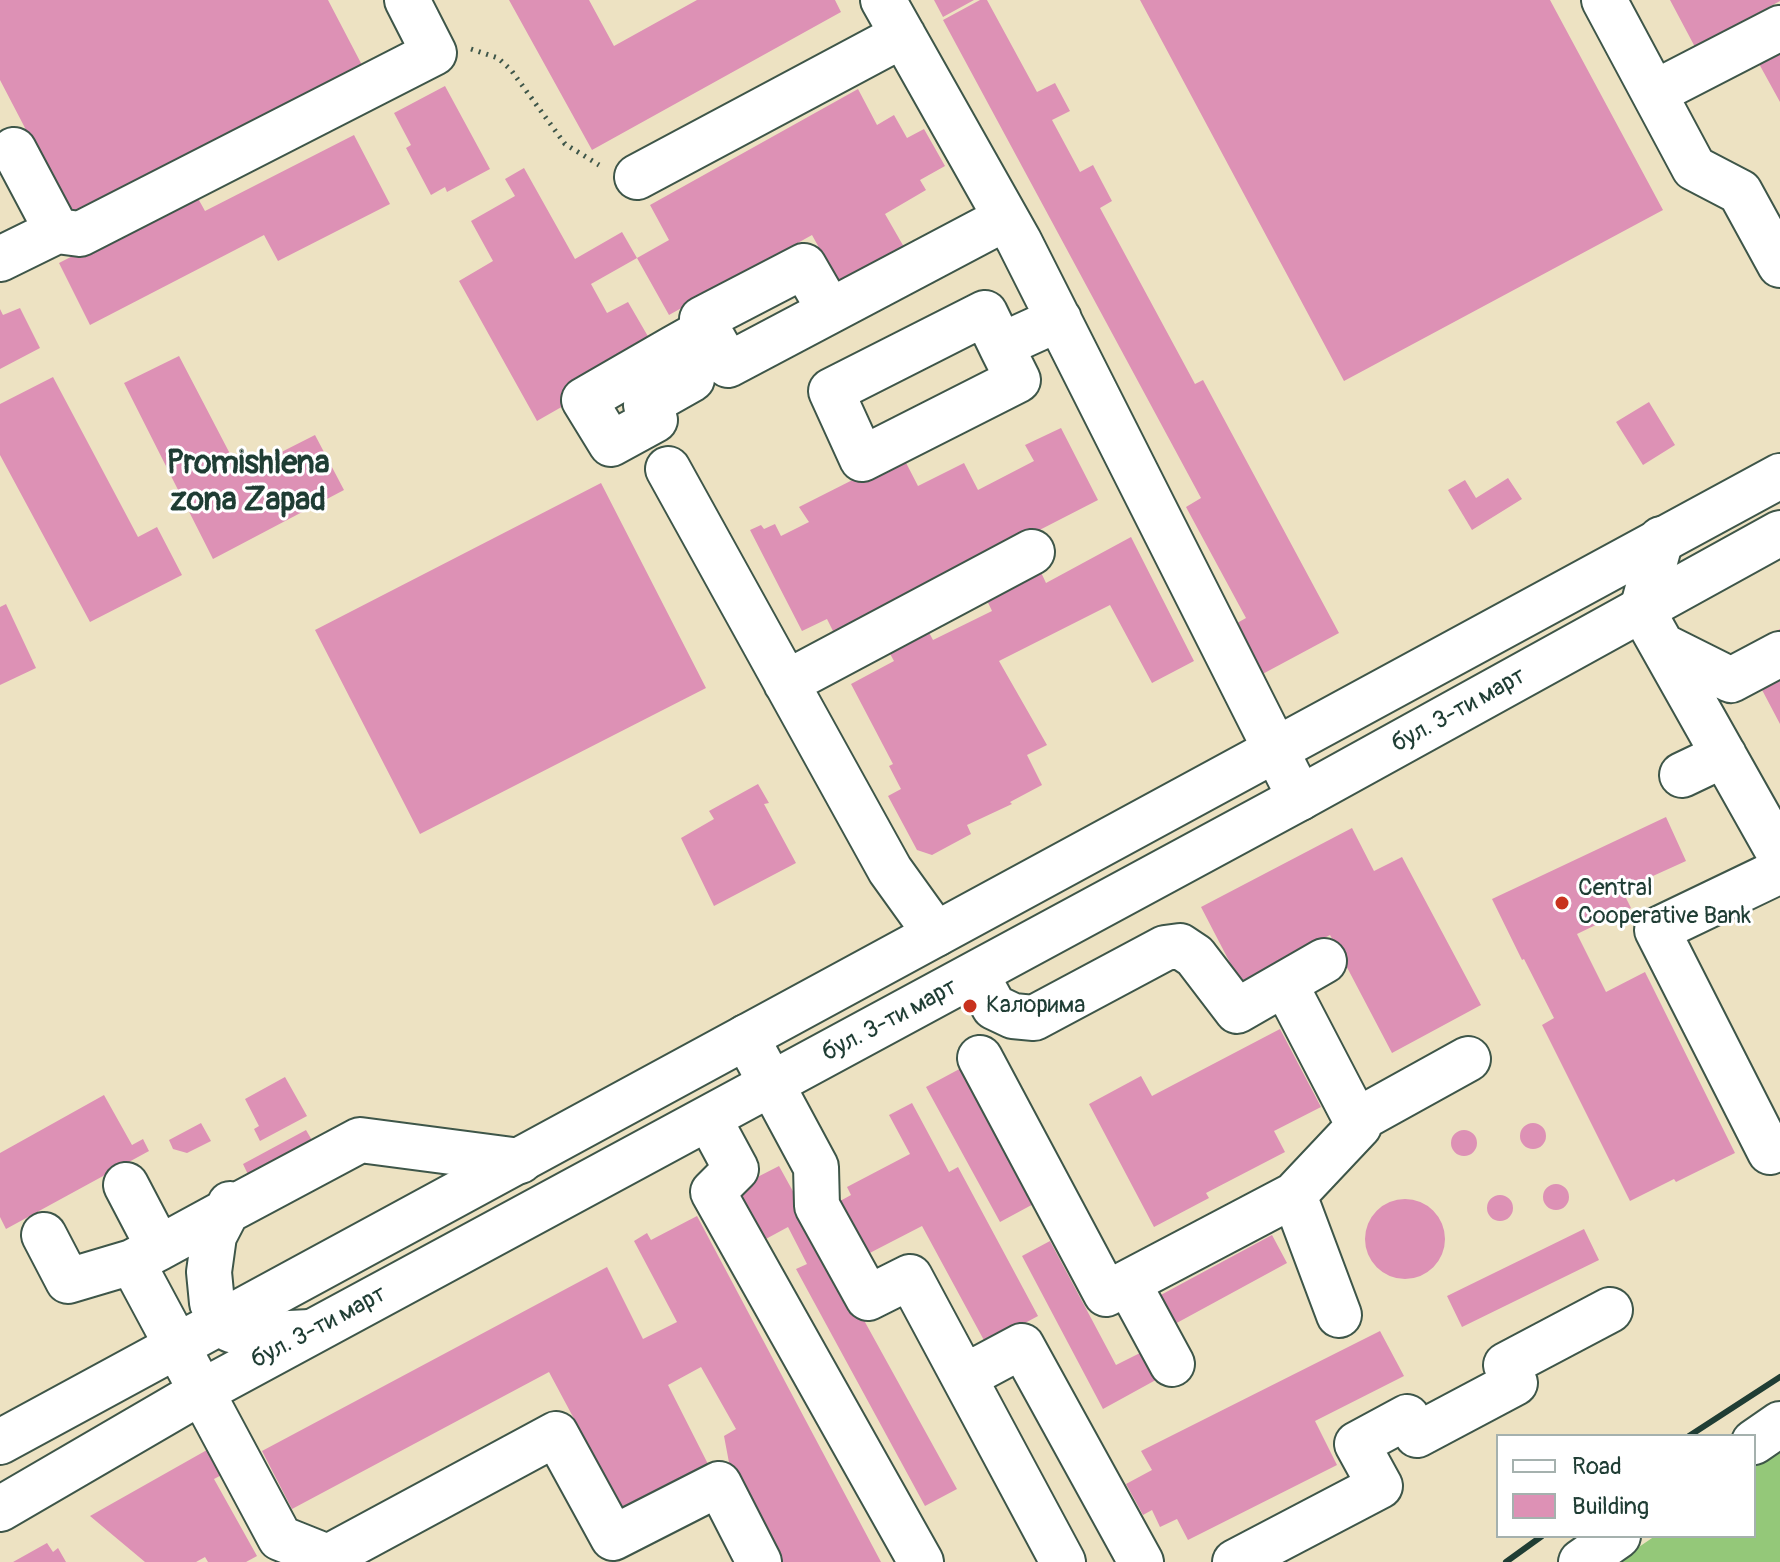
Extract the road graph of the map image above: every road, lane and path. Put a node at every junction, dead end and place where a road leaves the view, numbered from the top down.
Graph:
1 (407, 0) edge
2 (1604, 0) edge
3 (893, 18) edge
4 (1780, 28) edge
5 (434, 53) junction
6 (1654, 93) junction
7 (14, 150) dead end
8 (637, 177) joint
9 (1006, 218) junction
10 (57, 231) junction
11 (0, 259) edge
12 (1780, 265) edge
13 (1059, 319) junction
14 (691, 338) dead end
15 (1002, 348) dead end
16 (668, 469) dead end
17 (1777, 481) edge
18 (1780, 533) edge
19 (1661, 539) junction
20 (1032, 552) dead end
21 (1652, 628) junction
22 (1780, 654) edge
23 (786, 683) junction
24 (1276, 749) junction
25 (1724, 755) junction
26 (1682, 775) dead end
27 (1764, 792) edge
28 (1300, 798) junction
29 (1780, 855) edge
30 (1780, 871) edge
31 (936, 934) junction
32 (1324, 961) dead end
33 (976, 974) junction
34 (1285, 984) junction
35 (746, 1037) junction
36 (980, 1058) dead end
37 (1468, 1059) dead end
38 (771, 1085) junction
39 (709, 1119) junction
40 (1356, 1121) junction
41 (406, 1147) junction
42 (1780, 1147) edge
43 (520, 1161) junction
44 (126, 1185) dead end
45 (1294, 1195) junction
46 (435, 1206) junction
47 (227, 1211) junction
48 (44, 1235) dead end
49 (146, 1255) junction
50 (427, 1270) junction
51 (1128, 1283) junction
52 (1610, 1310) dead end
53 (1339, 1315) dead end
54 (223, 1322) junction
55 (310, 1332) junction
56 (178, 1346) junction
57 (1172, 1364) dead end
58 (964, 1377) junction
59 (201, 1392) junction
60 (1780, 1424) edge
61 (1756, 1441) edge
62 (0, 1442) edge
63 (0, 1509) edge
64 (1615, 1538) edge
65 (334, 1560) edge
66 (759, 1562) edge
67 (921, 1562) edge
68 (1063, 1562) edge
69 (1141, 1562) edge
70 (1235, 1562) edge
71 (1581, 1562) edge

1 - 5 main road
2 - 6 main road
3 - 8 main road
3 - 9 main road
4 - 6 main road
5 - 8 path
5 - 10 main road
6 - 12 main road
7 - 10 main road
9 - 13 main road
9 - 14 main road
10 - 11 main road
13 - 15 main road
13 - 24 main road
16 - 23 main road
17 - 19 main road
18 - 21 main road, бул. 3-ти март
19 - 21 main road
19 - 24 main road
20 - 23 main road
21 - 22 main road
21 - 25 main road
21 - 28 main road, бул. 3-ти март
23 - 31 main road
24 - 28 main road
24 - 31 main road
25 - 26 main road
25 - 27 main road
27 - 29 main road
28 - 33 main road, бул. 3-ти март
30 - 42 main road
31 - 35 main road
32 - 34 main road
33 - 34 main road
33 - 38 main road, бул. 3-ти март
34 - 40 main road
35 - 38 main road
35 - 43 main road
36 - 51 main road
37 - 40 main road
38 - 39 main road, бул. 3-ти март
38 - 58 main road
39 - 50 main road, бул. 3-ти март
39 - 67 main road
40 - 45 main road
41 - 43 main road
41 - 46 main road
41 - 47 main road
43 - 46 main road
44 - 49 main road
45 - 51 main road
45 - 53 main road
46 - 50 main road
46 - 54 main road
47 - 49 main road
47 - 54 main road
48 - 49 main road
49 - 56 main road
50 - 55 main road, бул. 3-ти март
51 - 57 main road
52 - 70 main road
54 - 55 main road
54 - 56 main road
55 - 59 main road, бул. 3-ти март
56 - 59 main road
56 - 62 main road
58 - 68 main road
58 - 69 main road
59 - 63 main road, бул. 3-ти март
59 - 65 main road
60 - 61 main road
64 - 71 main road
65 - 66 main road

